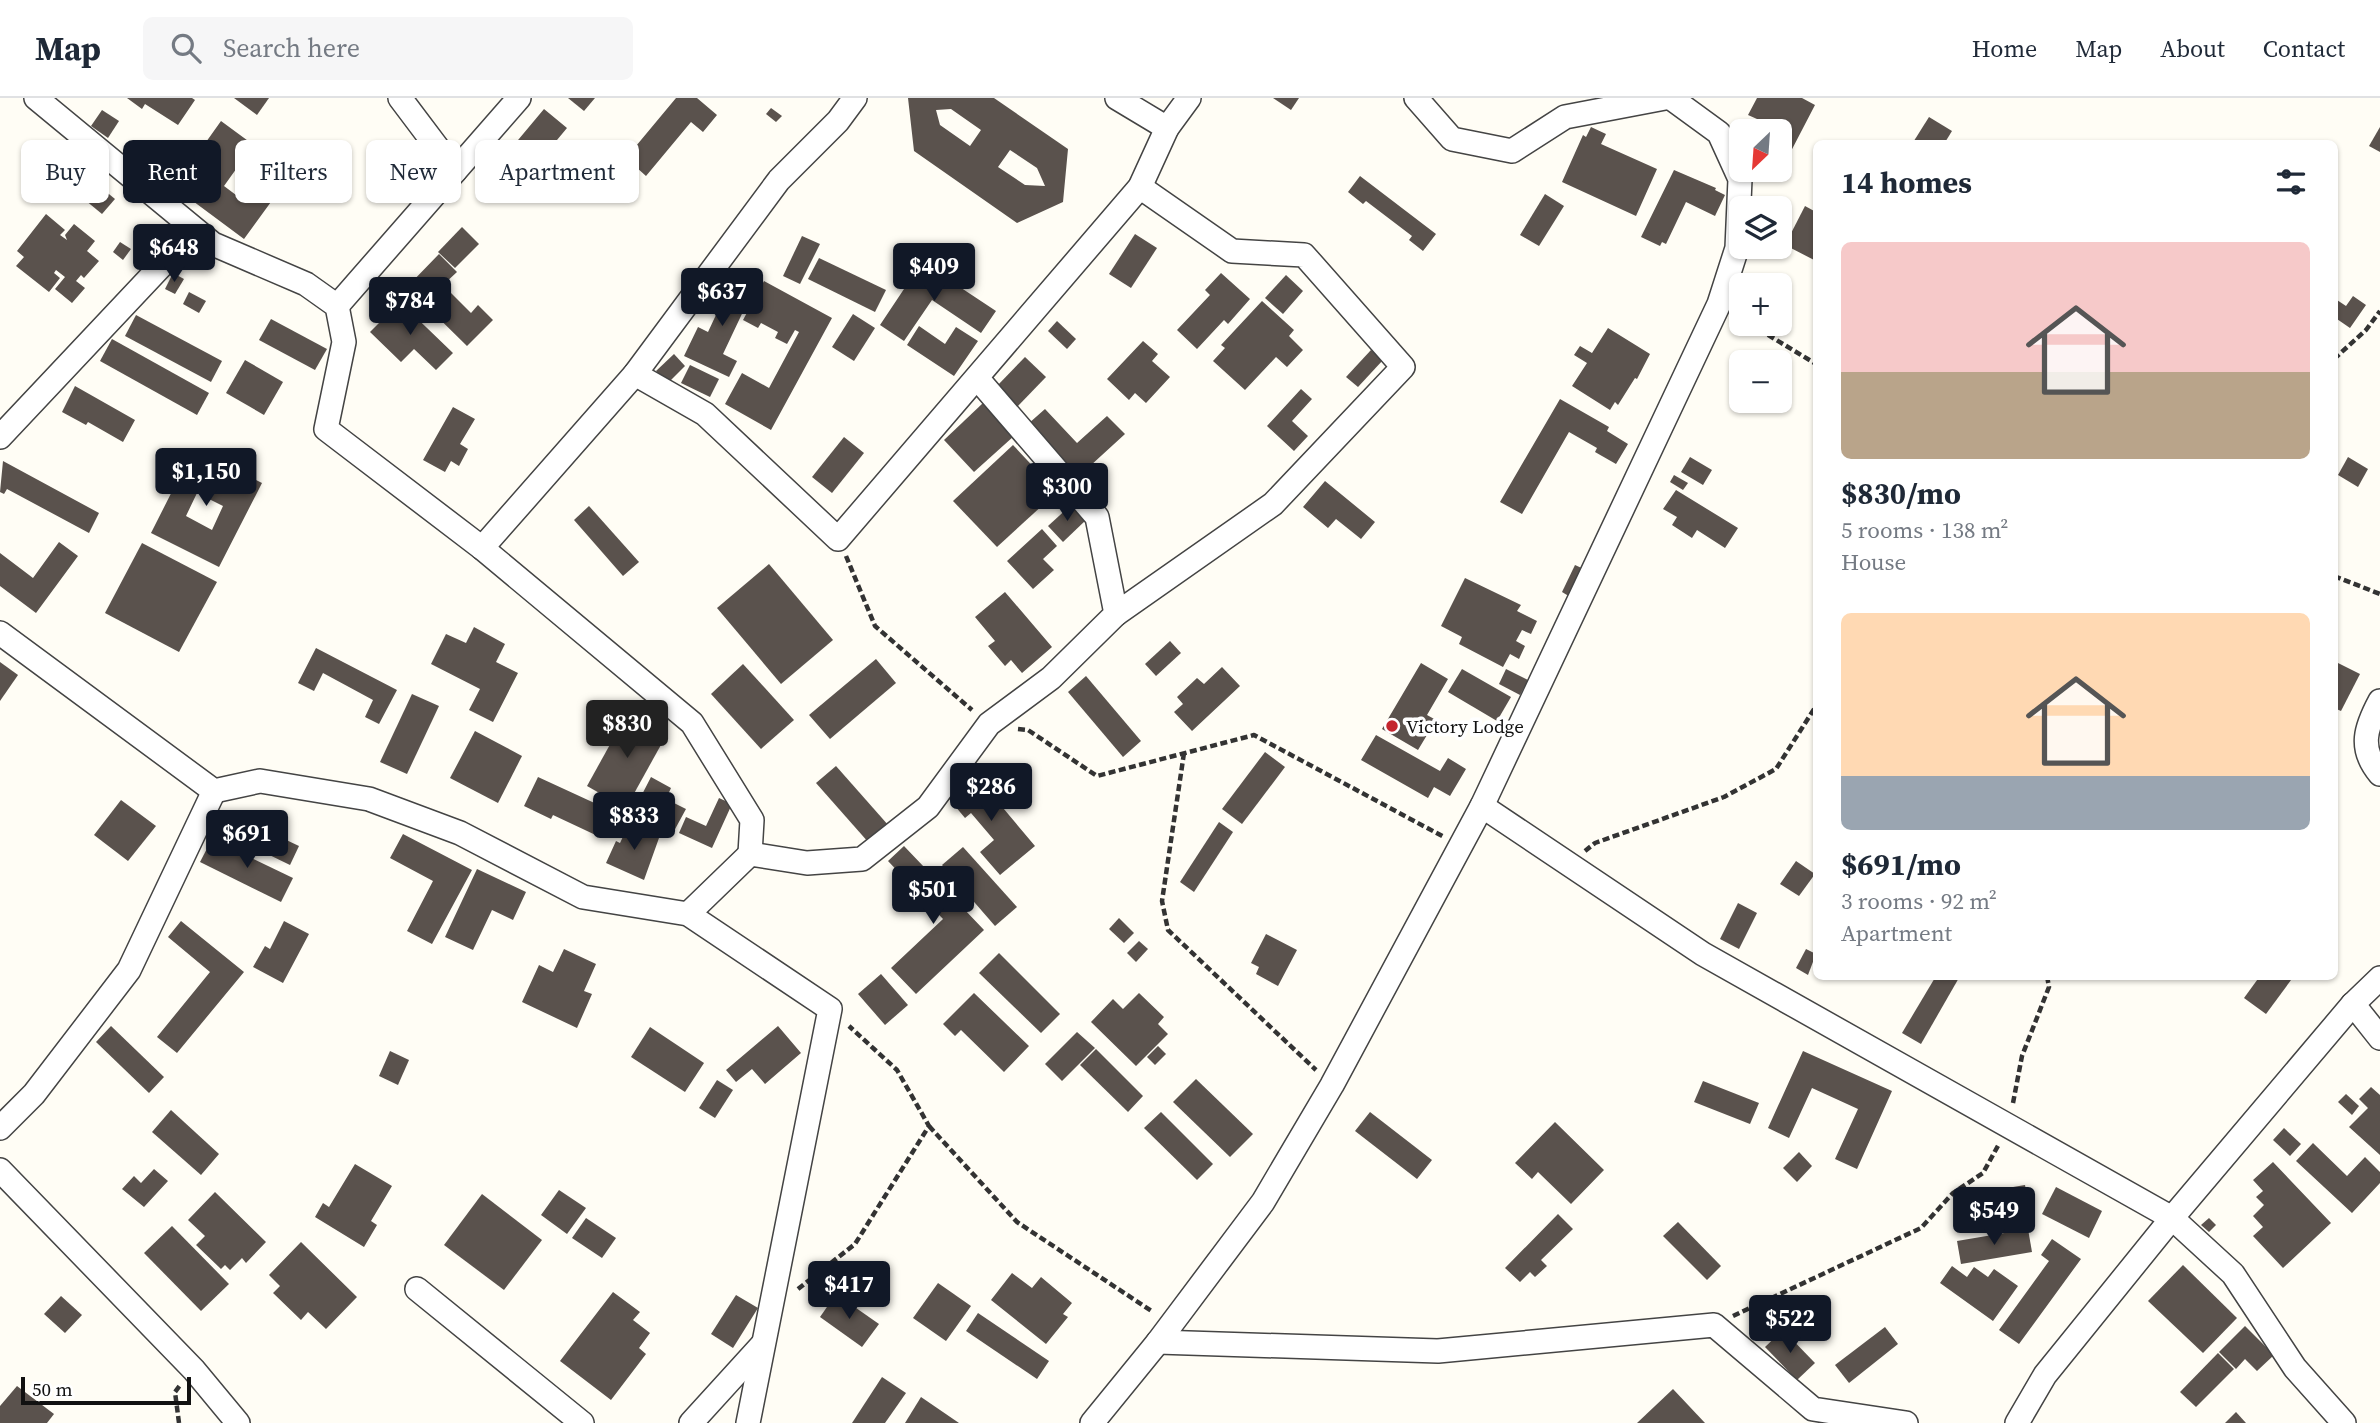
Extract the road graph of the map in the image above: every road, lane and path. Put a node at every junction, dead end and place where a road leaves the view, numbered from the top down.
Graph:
1 (36, 98) edge
2 (400, 98) edge
3 (519, 98) edge
4 (855, 98) edge
5 (1117, 98) edge
6 (1189, 98) edge
7 (1416, 98) edge
8 (1665, 98) edge
9 (1671, 98) edge
10 (1167, 128) junction
11 (432, 140) edge
12 (461, 165) edge
13 (1140, 187) junction
14 (428, 203) edge
15 (195, 230) junction
16 (337, 306) junction
17 (2380, 311) edge
18 (1770, 336) edge
19 (2338, 355) edge
20 (1813, 362) edge
21 (635, 374) junction
22 (977, 378) junction
23 (0, 437) edge
24 (838, 540) junction
25 (482, 548) junction
26 (2338, 578) edge
27 (2380, 594) edge
28 (1115, 614) junction
29 (0, 633) edge
30 (2380, 701) edge
31 (1813, 711) edge
32 (989, 724) junction
33 (1184, 753) junction
34 (2380, 774) edge
35 (214, 791) junction
36 (1482, 806) junction
37 (1461, 846) junction
38 (750, 854) junction
39 (1568, 865) junction
40 (688, 914) junction
41 (2380, 978) edge
42 (2048, 980) edge
43 (2353, 1004) junction
44 (830, 1009) junction
45 (2380, 1038) edge
46 (1332, 1084) junction
47 (2009, 1125) junction
48 (929, 1126) junction
49 (0, 1128) edge
50 (1, 1174) edge
51 (2172, 1218) junction
52 (417, 1289) dead end
53 (772, 1308) junction
54 (1714, 1325) junction
55 (1165, 1333) junction
56 (763, 1345) junction
57 (194, 1370) junction
58 (179, 1423) edge
59 (238, 1423) edge
60 (582, 1423) edge
61 (691, 1423) edge
62 (748, 1423) edge
63 (1092, 1423) edge
64 (1906, 1423) edge
65 (2017, 1423) edge
66 (2343, 1423) edge

1 - 15 street
2 - 11 street
3 - 12 street
4 - 21 street
5 - 10 street
6 - 10 street
7 - 8 street
9 - 36 street
10 - 13 street
13 - 22 street
13 - 28 street
14 - 16 street
15 - 16 street
15 - 23 street
16 - 25 street
17 - 19 path
18 - 20 path
21 - 24 street
21 - 25 street
22 - 24 street
22 - 28 street
24 - 32 path
25 - 38 street
26 - 27 path
28 - 32 street
29 - 35 street
30 - 34 street
31 - 39 path
32 - 33 path
32 - 38 street
33 - 37 path
33 - 46 path
35 - 40 street
35 - 49 street
36 - 37 street
36 - 39 street
37 - 46 street
38 - 40 street
39 - 47 street
40 - 44 street
41 - 43 street
42 - 47 path
43 - 45 street
43 - 51 street
44 - 48 path
44 - 53 street
46 - 55 street
47 - 51 street
47 - 54 path
48 - 53 path
48 - 55 path
50 - 57 street
51 - 65 street
51 - 66 street
52 - 60 street
53 - 56 street
54 - 55 street
54 - 64 street
55 - 63 street
56 - 61 street
56 - 62 street
57 - 58 path
57 - 59 street

